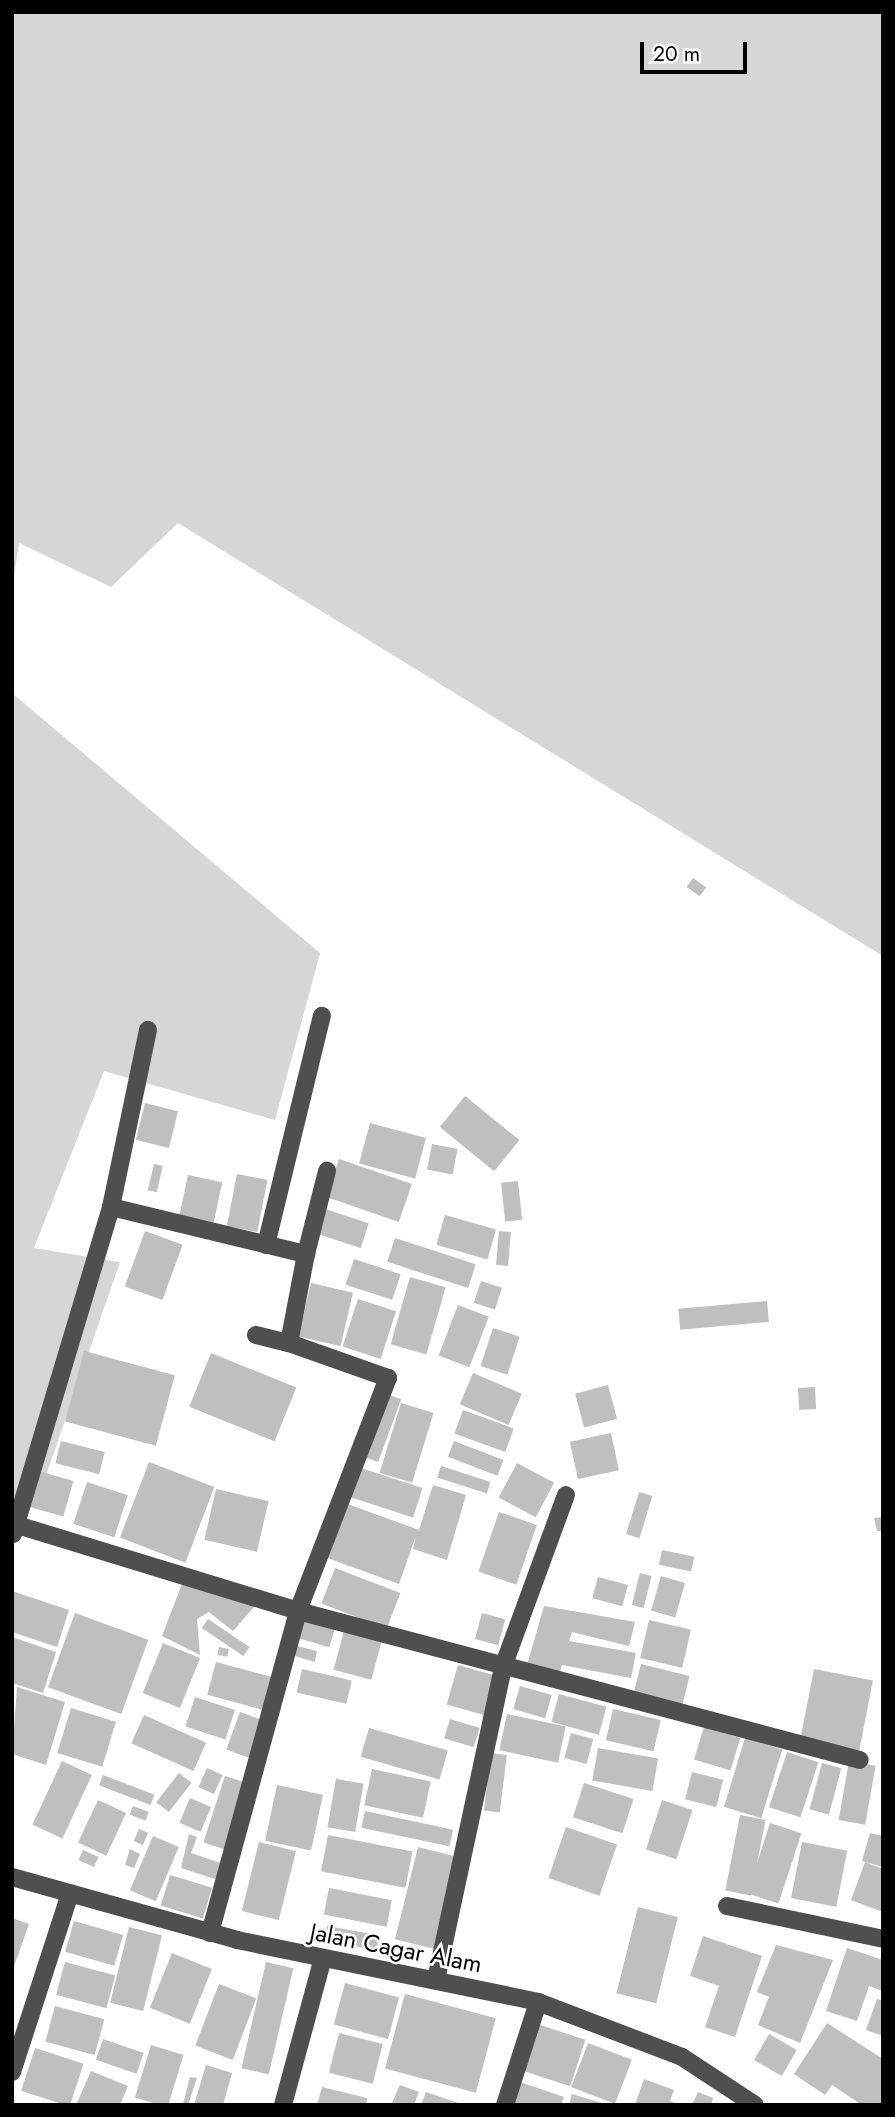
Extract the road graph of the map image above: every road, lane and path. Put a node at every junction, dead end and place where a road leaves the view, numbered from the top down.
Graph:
1 (322, 1016) dead end
2 (148, 1030) dead end
3 (327, 1171) dead end
4 (111, 1207) junction
5 (266, 1245) junction
6 (306, 1254) junction
7 (256, 1335) dead end
8 (289, 1343) junction
9 (566, 1495) dead end
10 (14, 1531) edge
11 (298, 1611) junction
12 (503, 1667) junction
13 (860, 1760) dead end
14 (12, 1877) edge
15 (70, 1894) junction
16 (727, 1906) dead end
17 (210, 1933) junction
18 (883, 1939) edge
19 (323, 1958) junction
20 (436, 1980) junction
21 (538, 2002) junction
22 (12, 2072) edge
23 (283, 2105) edge
24 (505, 2105) edge
25 (755, 2105) edge

1 - 5 street
2 - 4 street
3 - 6 street
4 - 5 street
4 - 10 street
5 - 6 street
6 - 8 street
7 - 8 street
8 - 11 street
9 - 12 street
10 - 11 street
11 - 12 street
11 - 17 street
12 - 13 street
12 - 20 street
14 - 15 street, Jalan Cagar Alam
15 - 17 street, Jalan Cagar Alam
15 - 22 street
16 - 18 street
17 - 19 street, Jalan Cagar Alam
19 - 20 street, Jalan Cagar Alam
19 - 23 street
20 - 21 street, Jalan Cagar Alam
21 - 24 street
21 - 25 street, Jalan Cagar Alam

